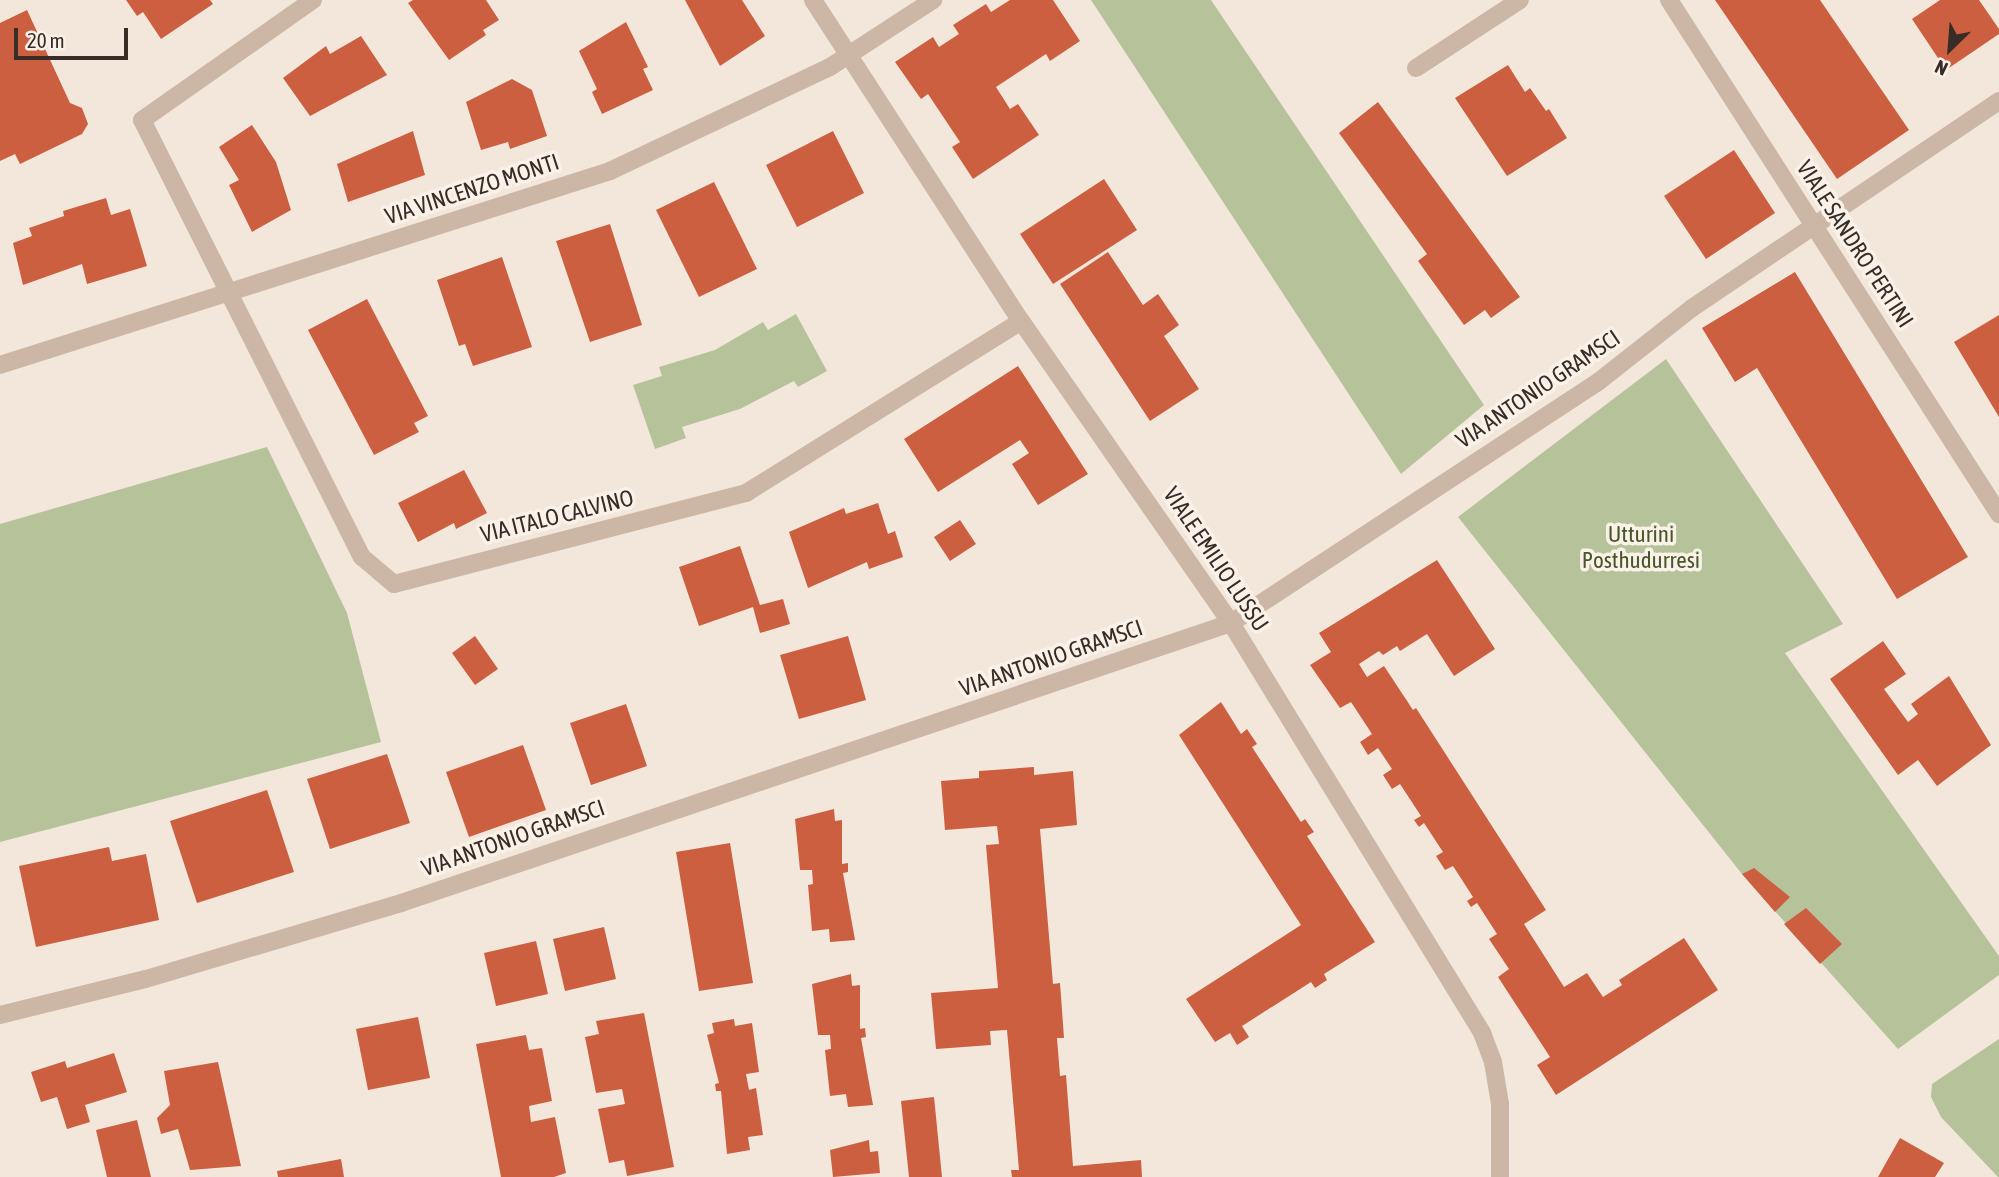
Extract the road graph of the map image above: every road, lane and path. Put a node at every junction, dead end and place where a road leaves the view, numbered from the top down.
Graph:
1 (313, 0) edge
2 (813, 0) edge
3 (933, 0) edge
4 (1520, 0) edge
5 (1670, 0) edge
6 (849, 55) junction
7 (1416, 68) dead end
8 (1999, 101) edge
9 (1815, 227) junction
10 (229, 292) junction
11 (1021, 321) junction
12 (0, 365) edge
13 (1999, 514) edge
14 (1231, 623) junction
15 (0, 1015) edge
16 (1500, 1177) edge

1 - 10 street
2 - 6 street, VIALE EMILIO LUSSU
3 - 6 street, VIA VINCENZO MONTI
4 - 7 street
5 - 9 street, VIALE SANDRO PERTINI
6 - 10 street, VIA VINCENZO MONTI
6 - 11 street, VIALE EMILIO LUSSU
8 - 9 street, VIA ANTONIO GRAMSCI
9 - 13 street, VIALE SANDRO PERTINI
9 - 14 street, VIA ANTONIO GRAMSCI
10 - 11 street, VIA ITALO CALVINO
10 - 12 street, VIA VINCENZO MONTI
11 - 14 street, VIALE EMILIO LUSSU
14 - 15 street, VIA ANTONIO GRAMSCI
14 - 16 street, VIALE EMILIO LUSSU

